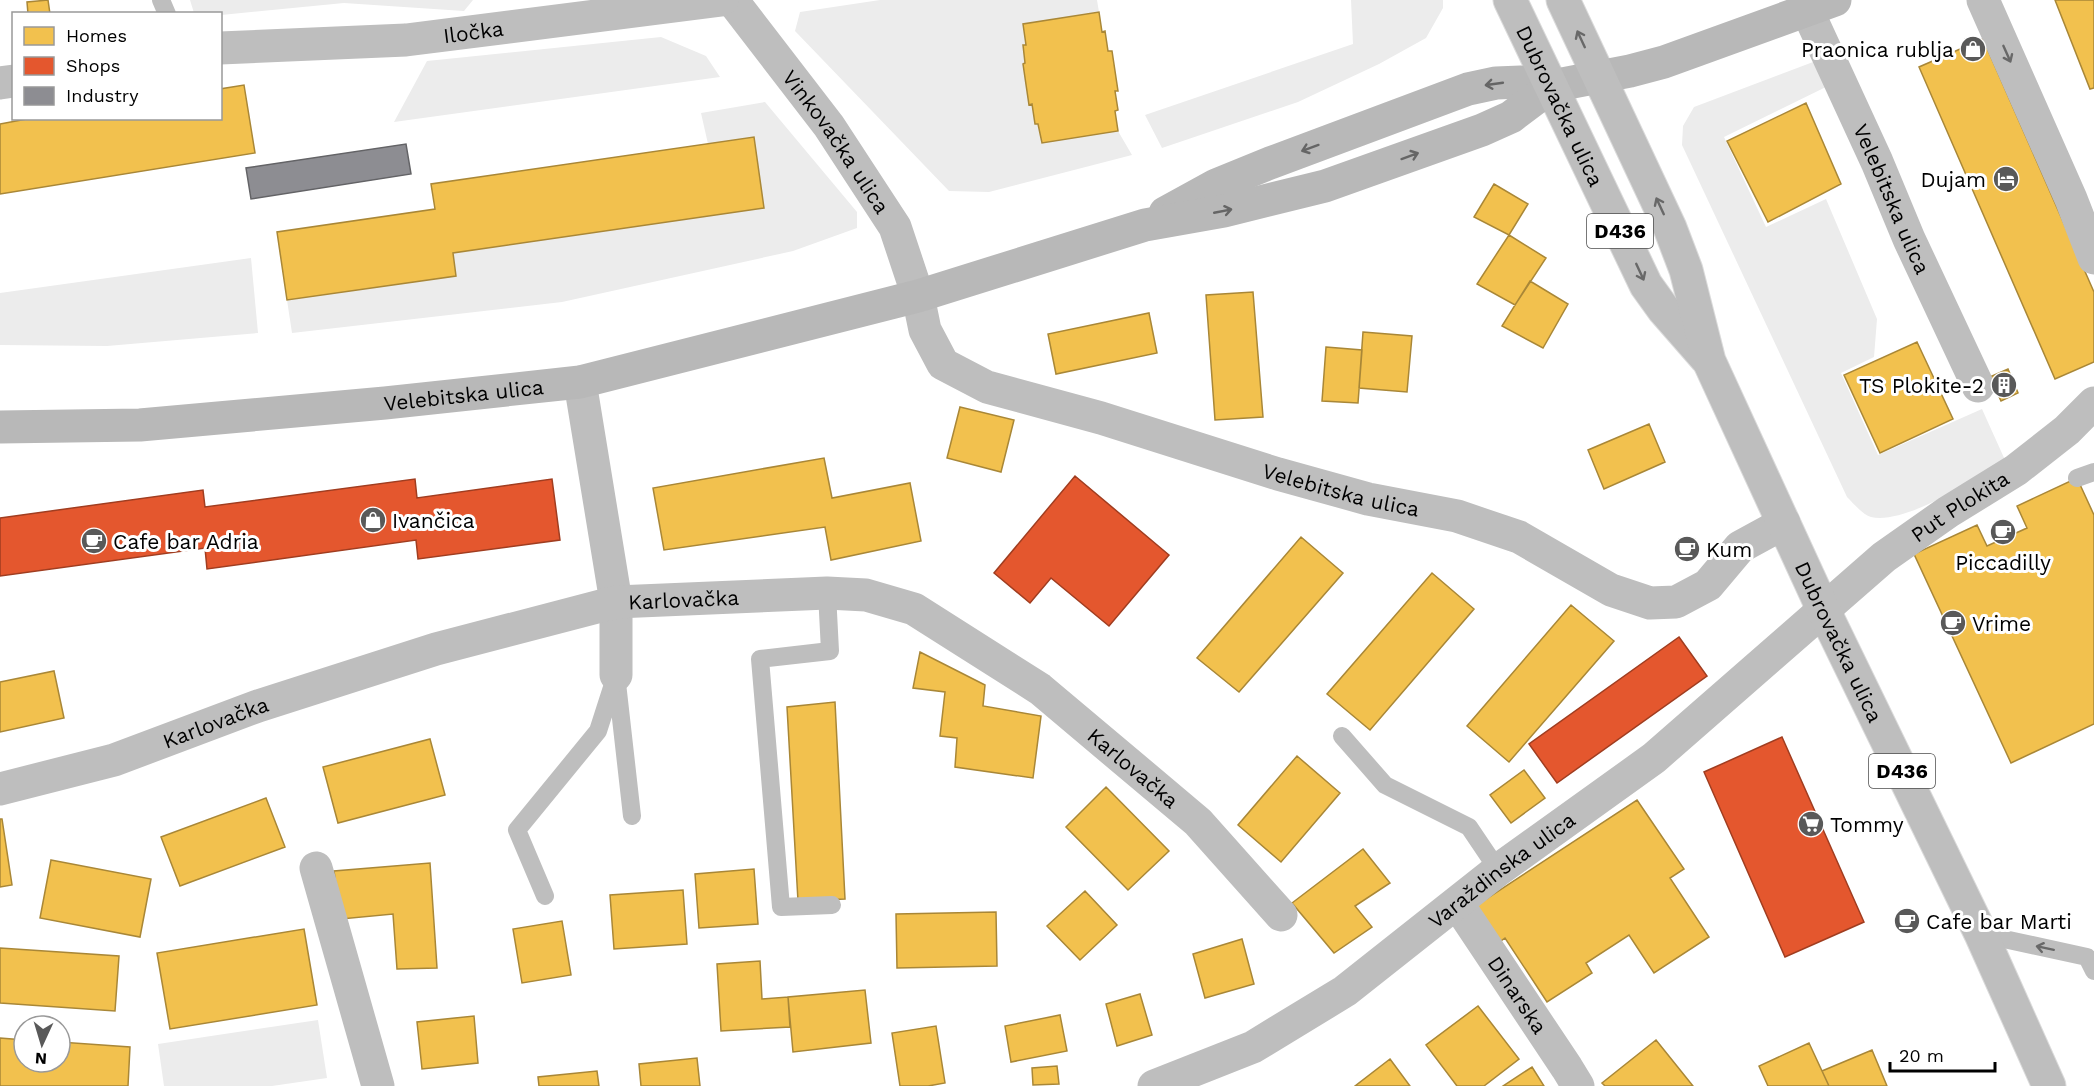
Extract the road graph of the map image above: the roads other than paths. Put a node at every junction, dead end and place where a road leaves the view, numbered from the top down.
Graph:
1 (723, 0) edge
2 (732, 0) edge
3 (1510, 0) edge
4 (1563, 0) edge
5 (1983, 0) edge
6 (1821, 5) edge
7 (222, 48) edge
8 (1599, 78) junction
9 (1552, 86) junction
10 (1145, 225) junction
11 (2094, 258) edge
12 (918, 296) junction
13 (1710, 361) junction
14 (580, 382) junction
15 (1978, 386) dead end
16 (2094, 403) edge
17 (0, 427) edge
18 (1784, 523) junction
19 (827, 592) junction
20 (616, 602) junction
21 (1823, 609) junction
22 (616, 675) junction
23 (1342, 736) dead end
24 (0, 789) edge
25 (632, 816) dead end
26 (316, 868) dead end
27 (1498, 870) junction
28 (545, 896) dead end
29 (1457, 903) junction
30 (832, 905) dead end
31 (1281, 915) dead end
32 (1981, 934) junction
33 (2094, 971) edge
34 (378, 1086) edge
35 (1154, 1086) edge
36 (1578, 1086) edge
37 (2049, 1086) edge

1 - 7 street, Iločka
2 - 12 street, Vinkovačka ulica
3 - 9 street, Dubrovačka ulica / D436
8 -> 4 street, Dubrovačka ulica / D436
5 -> 11 street
6 - 8 street, Velebitska ulica
6 - 15 street, Velebitska ulica
8 - 9 street, Velebitska ulica
13 -> 8 street, Dubrovačka ulica / D436
10 -> 9 street, Velebitska ulica
9 -> 10 street, Velebitska ulica
9 -> 13 street, Dubrovačka ulica / D436
10 - 12 street, Velebitska ulica
12 - 14 street, Velebitska ulica
12 - 18 street, Velebitska ulica
13 - 18 street, Dubrovačka ulica / D436
14 - 17 street, Velebitska ulica
14 - 20 street
16 - 21 street, Put Plokita
18 - 21 street, Dubrovačka ulica / D436
19 - 20 street, Karlovačka
19 - 30 lane
19 - 31 street, Karlovačka
20 - 22 street
20 - 24 street, Karlovačka
21 - 27 street, Varaždinska ulica
21 - 32 street, Dubrovačka ulica / D436
22 - 25 lane
22 - 28 lane
23 - 27 lane
26 - 34 street
27 - 29 street, Varaždinska ulica
29 - 35 street, Varaždinska ulica
29 - 36 street, Dinarska
33 -> 32 lane
32 - 37 street, Dubrovačka ulica / D436

